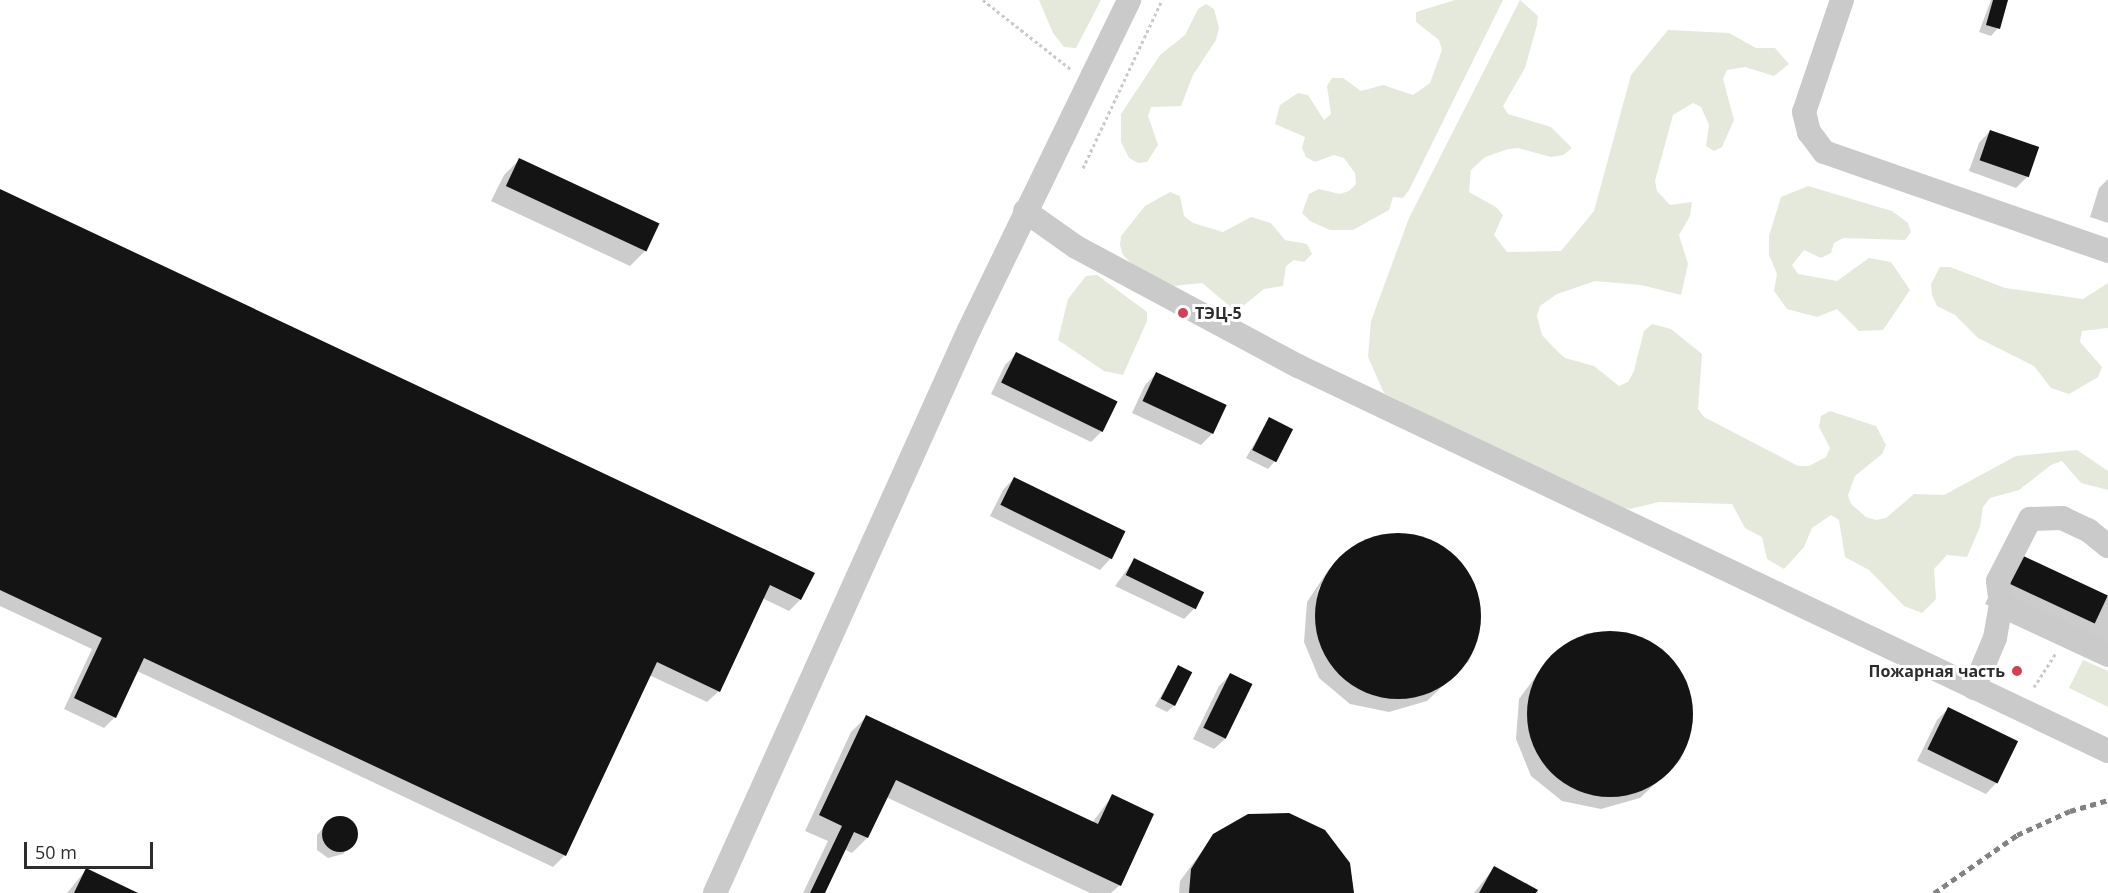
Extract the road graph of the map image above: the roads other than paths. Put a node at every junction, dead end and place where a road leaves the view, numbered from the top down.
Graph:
1 (1129, 0) edge
2 (1842, 0) edge
3 (1025, 212) junction
4 (2108, 251) edge
5 (2108, 546) edge
6 (2001, 605) junction
7 (2108, 655) edge
8 (1974, 688) junction
9 (2108, 751) edge
10 (714, 893) edge

1 - 3 street
2 - 4 street
3 - 8 street
3 - 10 street
5 - 6 street
6 - 7 street
6 - 8 street
8 - 9 street

